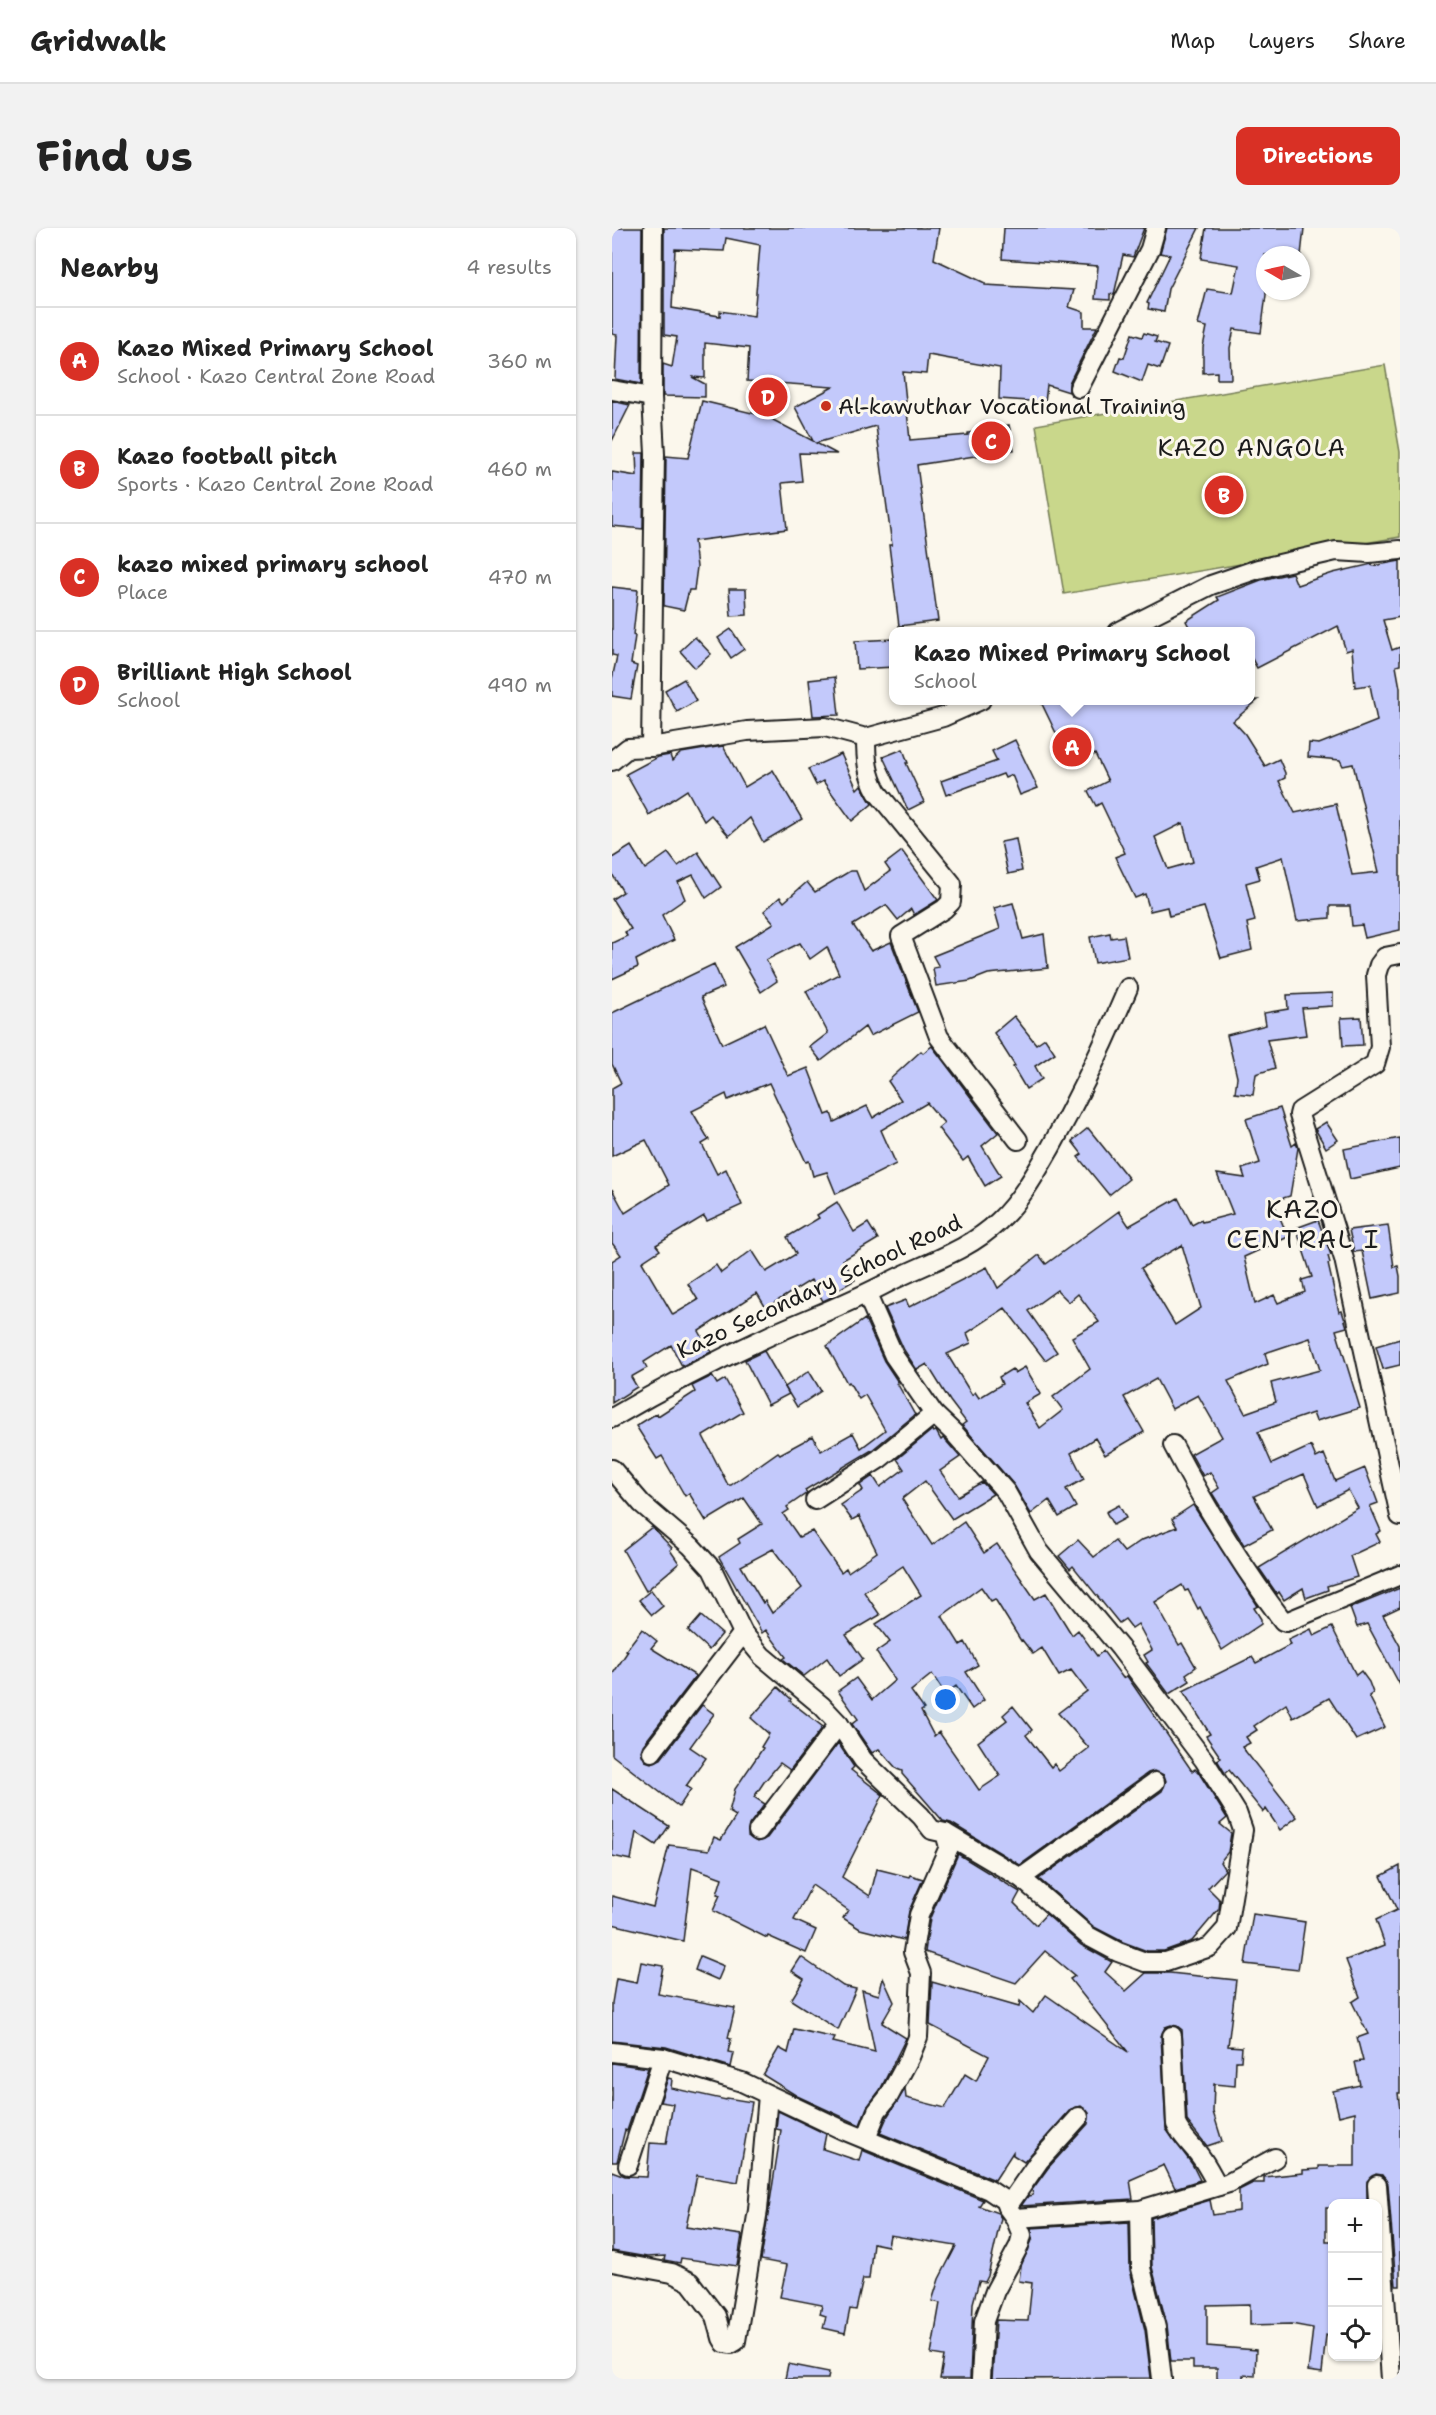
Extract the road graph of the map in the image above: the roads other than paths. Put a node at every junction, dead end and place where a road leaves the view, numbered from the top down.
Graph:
1 (653, 228) edge
2 (1156, 228) edge
3 (1080, 388) dead end
4 (612, 390) edge
5 (652, 397) junction
6 (1400, 550) edge
7 (1128, 627) edge
8 (970, 705) edge
9 (866, 738) junction
10 (651, 747) junction
11 (612, 761) edge
12 (1400, 954) edge
13 (1128, 988) dead end
14 (1018, 1140) dead end
15 (867, 1295) junction
16 (934, 1414) junction
17 (612, 1418) edge
18 (1173, 1444) dead end
19 (612, 1468) edge
20 (815, 1500) dead end
21 (1400, 1516) edge
22 (1400, 1575) edge
23 (743, 1633) junction
24 (839, 1724) junction
25 (652, 1752) dead end
26 (1155, 1782) dead end
27 (758, 1831) dead end
28 (945, 1833) junction
29 (1021, 1878) junction
30 (1172, 2036) dead end
31 (612, 2052) edge
32 (663, 2058) junction
33 (768, 2095) junction
34 (1079, 2117) dead end
35 (866, 2139) junction
36 (1275, 2157) dead end
37 (628, 2165) dead end
38 (1377, 2184) dead end
39 (1218, 2186) junction
40 (1140, 2210) junction
41 (1011, 2212) junction
42 (612, 2262) edge
43 (981, 2379) edge
44 (1162, 2379) edge
45 (1391, 2379) edge

1 - 5 street
2 - 3 street
4 - 5 street
5 - 10 street
6 - 7 street
8 - 9 street
9 - 10 street
9 - 14 street
10 - 11 street
12 - 21 street
13 - 15 street, Kazo Secondary School Road
15 - 16 street
15 - 17 street, Kazo Secondary School Road
16 - 20 street
16 - 29 street
18 - 22 street
19 - 23 street
23 - 24 street
23 - 25 street
24 - 27 street
24 - 28 street
26 - 29 street
28 - 29 street
28 - 35 street
30 - 39 street
31 - 32 street
32 - 33 street
32 - 37 street
33 - 35 street
33 - 42 street
34 - 41 street
35 - 41 street
36 - 39 street
38 - 45 street
39 - 40 street
40 - 41 street
40 - 44 street
41 - 43 street

